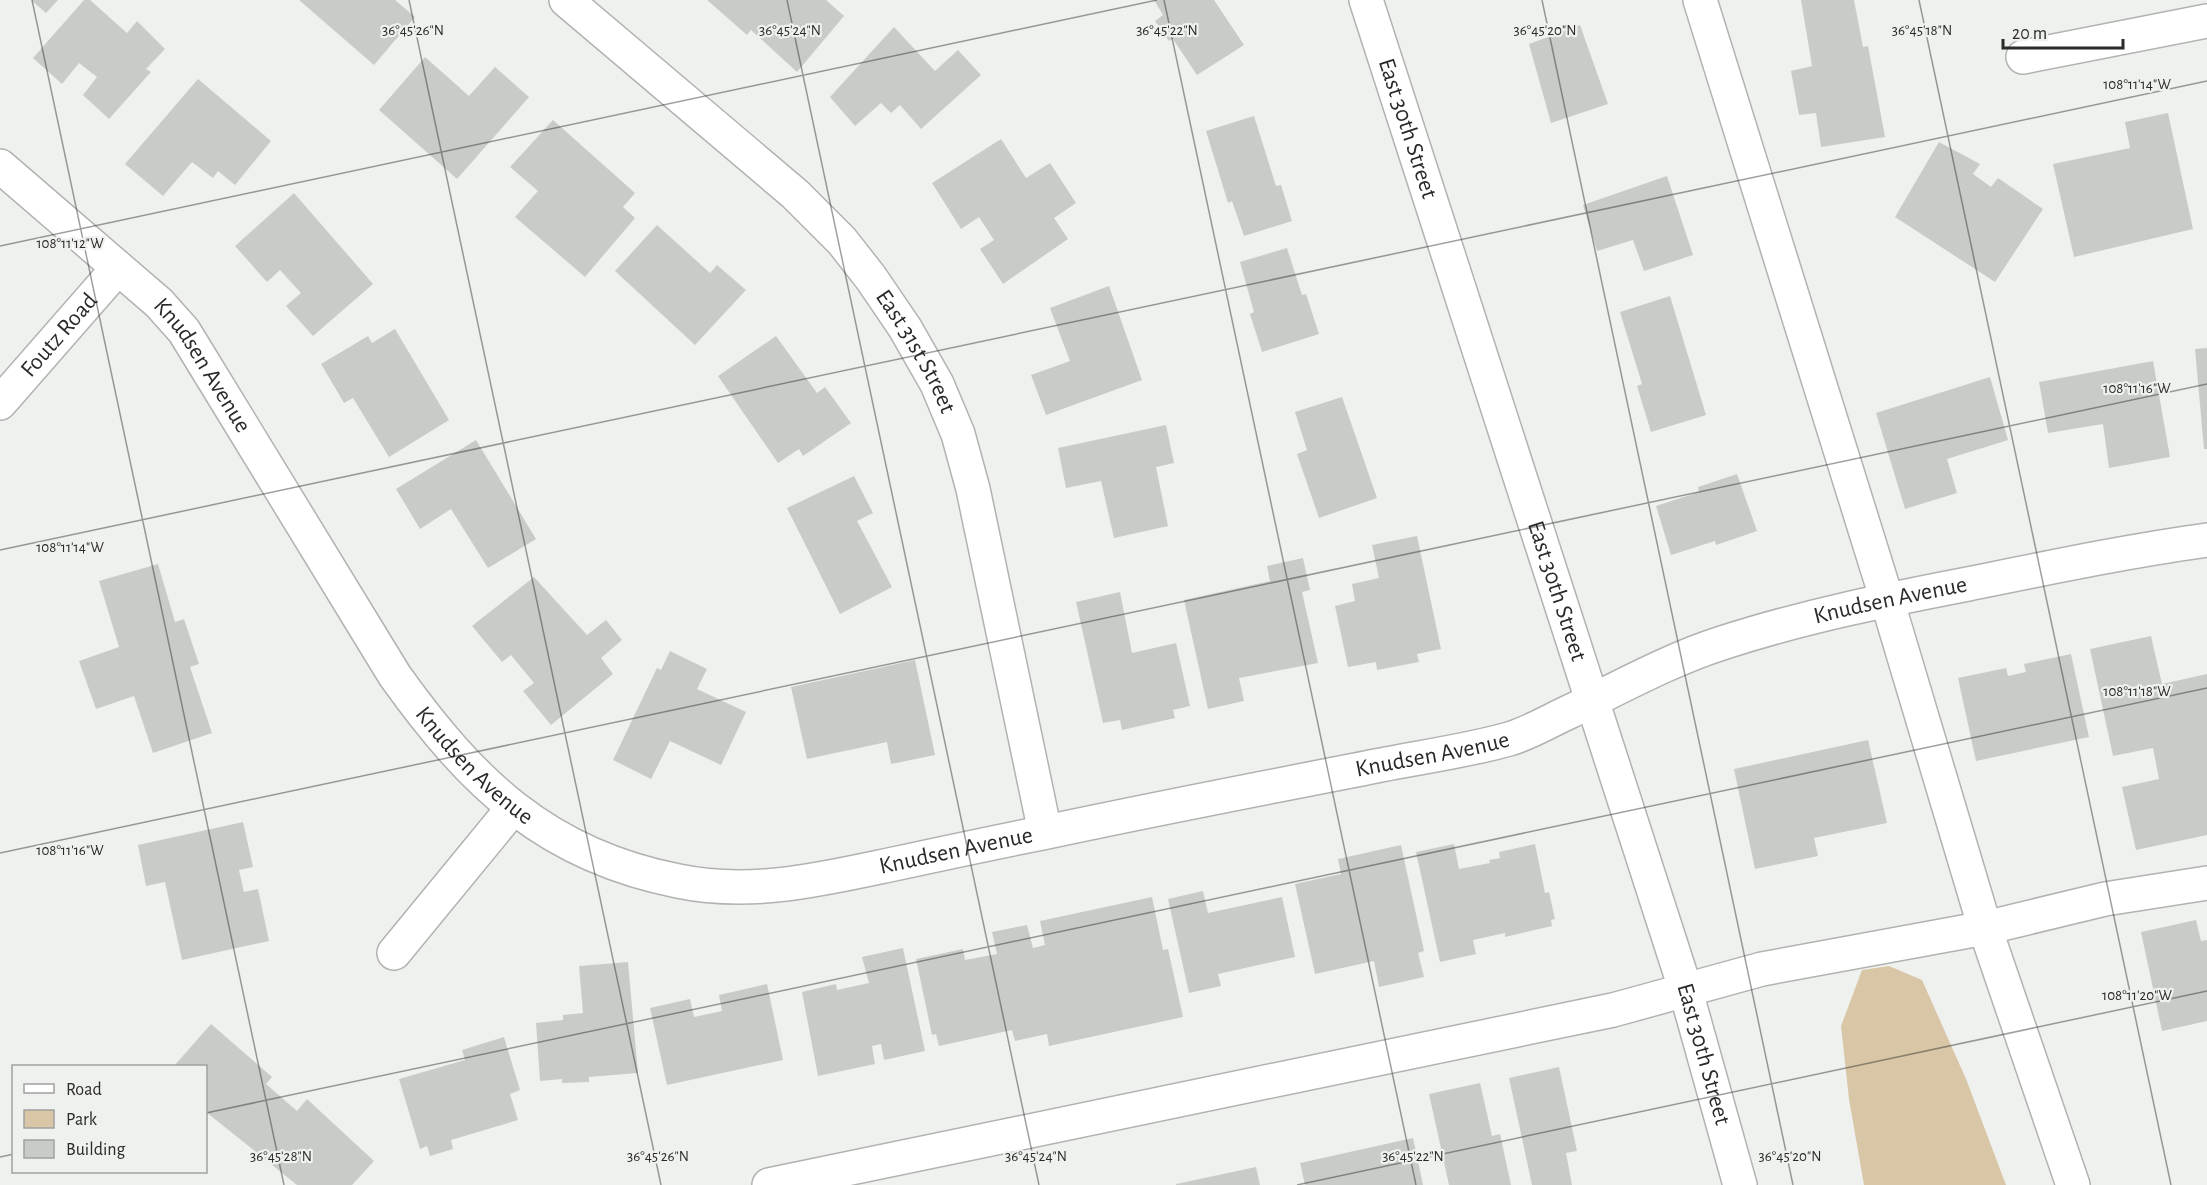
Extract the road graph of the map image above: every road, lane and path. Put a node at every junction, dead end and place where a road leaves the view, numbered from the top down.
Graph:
1 (566, 0) edge
2 (1366, 0) edge
3 (1700, 0) edge
4 (2207, 21) edge
5 (2023, 57) dead end
6 (0, 166) edge
7 (118, 268) junction
8 (0, 403) edge
9 (2207, 540) edge
10 (1887, 600) junction
11 (1590, 701) junction
12 (513, 808) junction
13 (1045, 832) junction
14 (2207, 883) edge
15 (1984, 928) junction
16 (394, 953) dead end
17 (1685, 988) junction
18 (769, 1185) edge
19 (1740, 1185) edge
20 (2073, 1185) edge

1 - 13 street, East 31st Street
2 - 11 street, East 30th Street
3 - 10 street
4 - 5 street
6 - 7 street, Knudsen Avenue
7 - 8 street, Foutz Road
7 - 12 street, Knudsen Avenue
9 - 10 street, Knudsen Avenue
10 - 11 street, Knudsen Avenue
10 - 15 street
11 - 13 street, Knudsen Avenue
11 - 17 street, East 30th Street
12 - 13 street, Knudsen Avenue
12 - 16 street
14 - 15 street
15 - 17 street
15 - 20 street
17 - 18 street
17 - 19 street, East 30th Street

